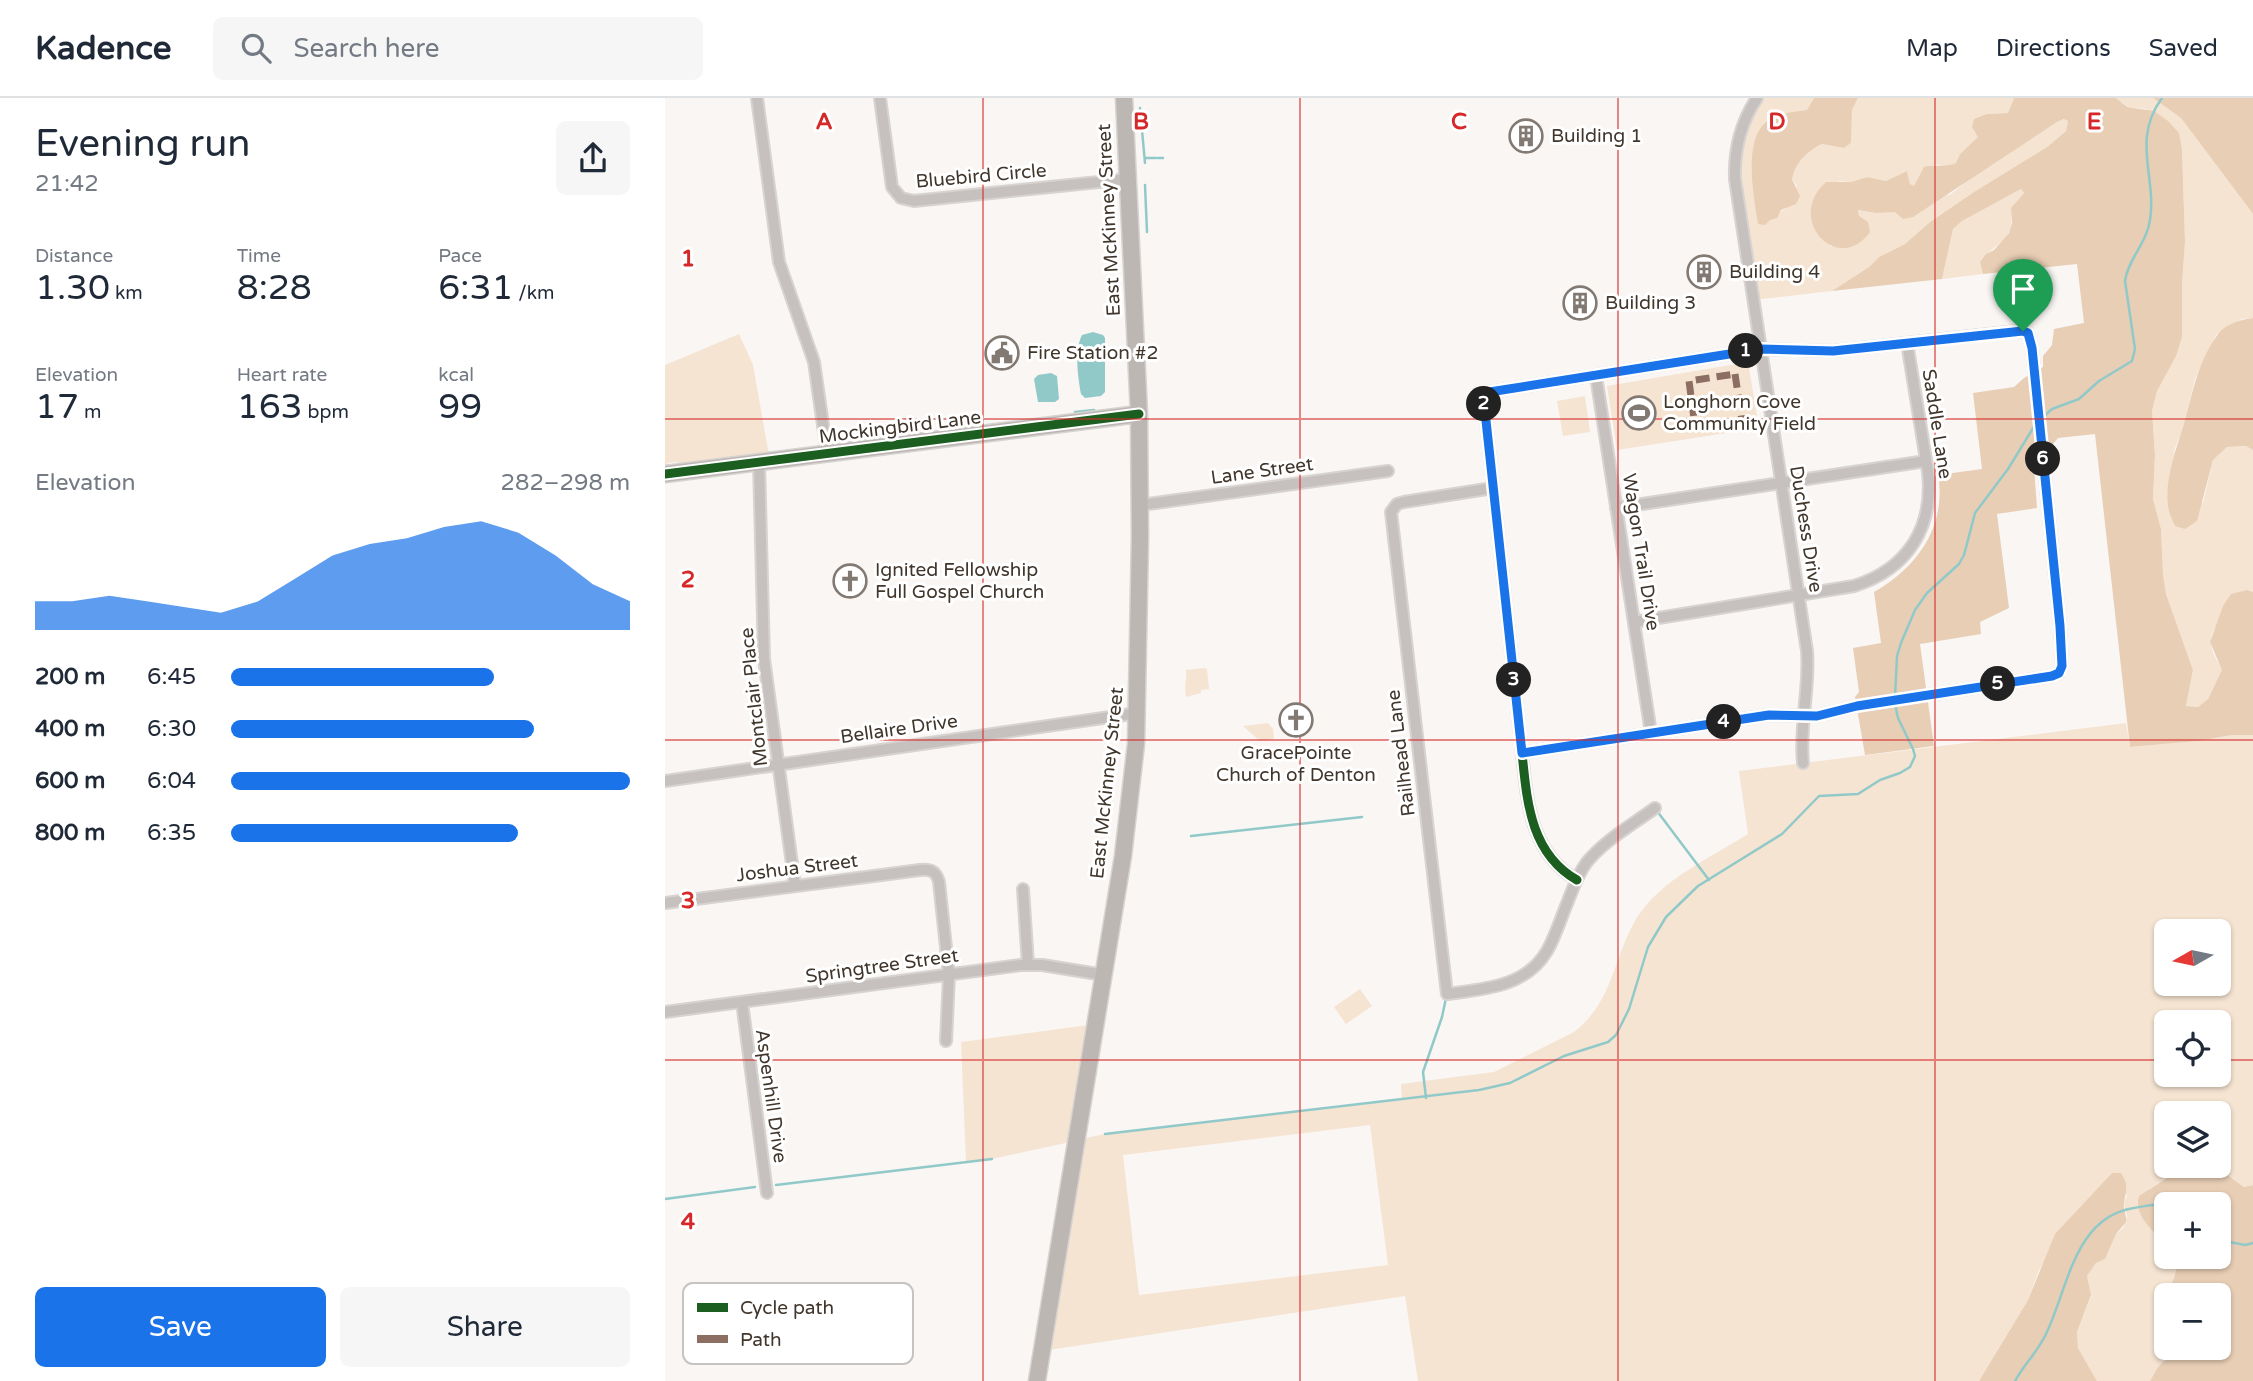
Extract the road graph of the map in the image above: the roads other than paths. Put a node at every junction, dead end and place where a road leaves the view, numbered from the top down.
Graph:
1 (757, 98) edge
2 (880, 98) edge
3 (1124, 98) edge
4 (1757, 98) edge
5 (1128, 179) junction
6 (1907, 343) junction
7 (1761, 349) junction
8 (1596, 376) junction
9 (1139, 414) junction
10 (827, 453) junction
11 (1926, 460) junction
12 (759, 462) junction
13 (1388, 471) dead end
14 (665, 474) edge
15 (1781, 482) junction
16 (1493, 488) junction
17 (1141, 505) junction
18 (1616, 508) junction
19 (1798, 595) junction
20 (1634, 622) junction
21 (1138, 713) junction
22 (1802, 717) junction
23 (1651, 733) junction
24 (1522, 753) junction
25 (1803, 763) dead end
26 (779, 764) junction
27 (665, 780) edge
28 (1655, 808) dead end
29 (1577, 880) junction
30 (796, 886) junction
31 (1023, 889) dead end
32 (665, 903) edge
33 (1028, 965) junction
34 (949, 975) junction
35 (1104, 975) junction
36 (742, 1002) junction
37 (665, 1012) edge
38 (946, 1041) dead end
39 (767, 1193) dead end
40 (1037, 1381) edge

1 - 10 street
2 - 5 street, Bluebird Circle
3 - 5 main road, East McKinney Street
4 - 7 street, Duchess Drive
5 - 9 main road, East McKinney Street
6 - 7 street
6 - 11 street, Saddle Lane
6 - 22 street
7 - 8 street
7 - 15 street, Duchess Drive
8 - 16 street
8 - 18 street, Wagon Trail Drive
9 - 10 main road, Mockingbird Lane
9 - 17 main road, East McKinney Street
10 - 12 main road, Mockingbird Lane
11 - 15 street
11 - 19 street, Saddle Lane
12 - 14 main road, Mockingbird Lane
12 - 26 street, Montclair Place
13 - 17 street, Lane Street
15 - 18 street
15 - 19 street, Duchess Drive
16 - 24 street
16 - 29 street, Railhead Lane
17 - 21 main road, East McKinney Street
18 - 20 street, Wagon Trail Drive
19 - 20 street, Saddle Lane
19 - 22 street, Duchess Drive
20 - 23 street, Wagon Trail Drive
21 - 26 street, Bellaire Drive
21 - 35 main road, East McKinney Street
22 - 23 street
22 - 25 street, Duchess Drive
23 - 24 street
24 - 29 street
26 - 27 street, Bellaire Drive
26 - 30 street, Montclair Place
28 - 29 street
30 - 32 street, Joshua Street
30 - 34 street, Joshua Street
31 - 33 street
33 - 34 street, Springtree Street
33 - 35 street, Springtree Street
34 - 36 street, Springtree Street
34 - 38 street
35 - 40 main road, East McKinney Street
36 - 37 street, Springtree Street
36 - 39 street, Aspenhill Drive

